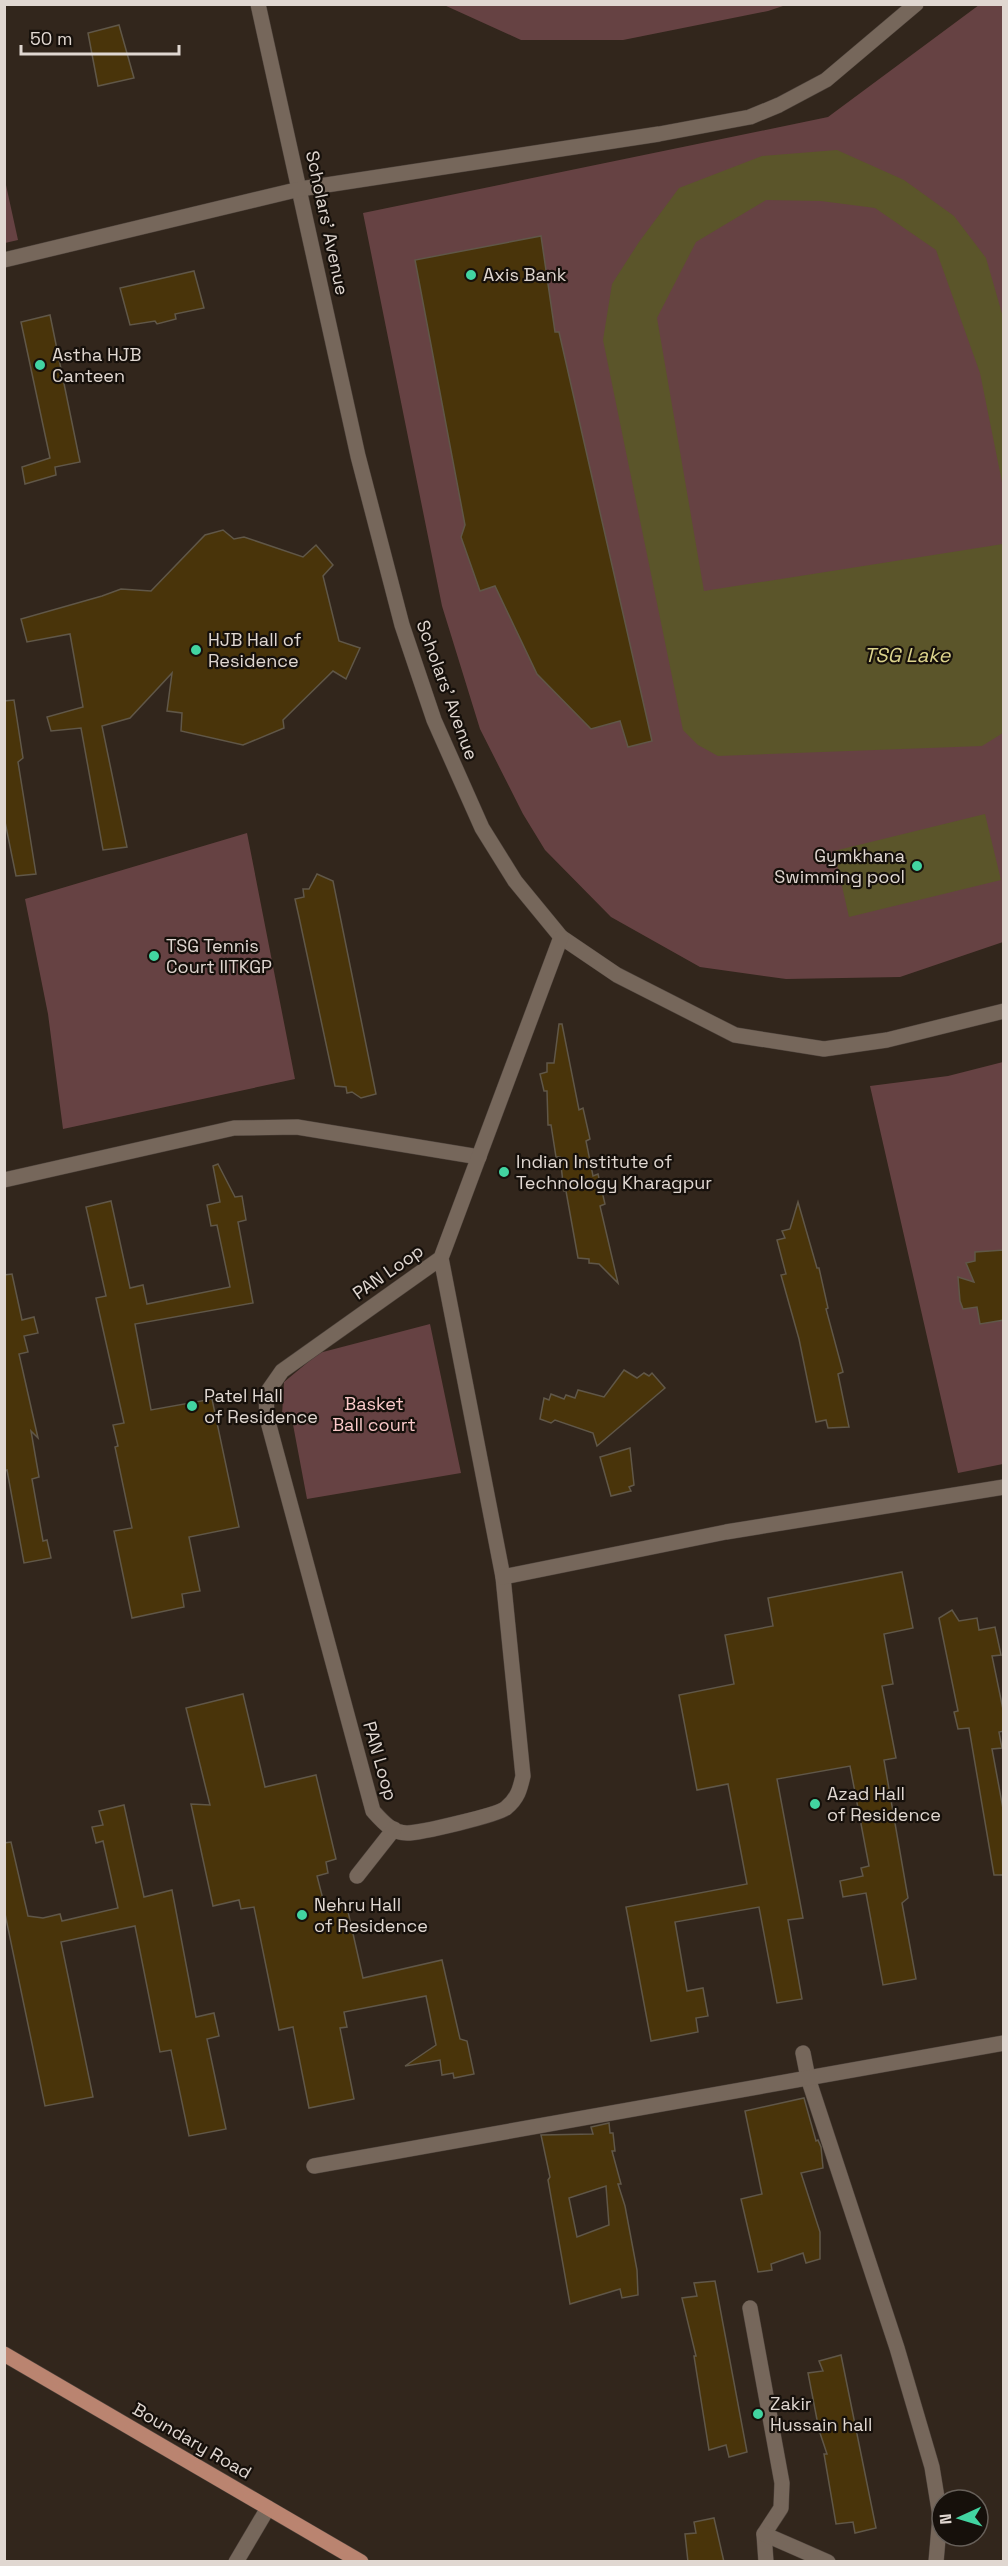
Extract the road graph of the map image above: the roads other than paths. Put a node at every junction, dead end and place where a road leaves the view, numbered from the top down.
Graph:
1 (258, 4) edge
2 (916, 4) edge
3 (300, 189) junction
4 (4, 260) edge
5 (561, 937) junction
6 (1004, 1011) edge
7 (479, 1157) junction
8 (4, 1180) edge
9 (441, 1258) junction
10 (1004, 1487) edge
11 (503, 1577) junction
12 (394, 1829) junction
13 (357, 1876) dead end
14 (1004, 2043) edge
15 (803, 2053) dead end
16 (808, 2078) junction
17 (314, 2166) dead end
18 (750, 2308) dead end
19 (4, 2354) edge
20 (268, 2508) junction
21 (764, 2534) junction
22 (236, 2562) edge
23 (361, 2562) edge
24 (766, 2562) edge
25 (828, 2562) edge
26 (936, 2562) edge

1 - 3 street, Scholars' Avenue
2 - 3 street
3 - 4 street
3 - 5 street, Scholars' Avenue
5 - 6 street, Scholars' Avenue
5 - 7 street, PAN Loop
7 - 8 street
7 - 9 street, PAN Loop
9 - 11 street, PAN Loop
9 - 12 street, PAN Loop
10 - 11 street
11 - 12 street, PAN Loop
12 - 13 street
14 - 16 street
15 - 16 street
16 - 17 street
16 - 26 street
18 - 21 street
19 - 20 main road, Boundary Road
20 - 22 street
20 - 23 main road, Boundary Road
21 - 24 street
21 - 25 street

